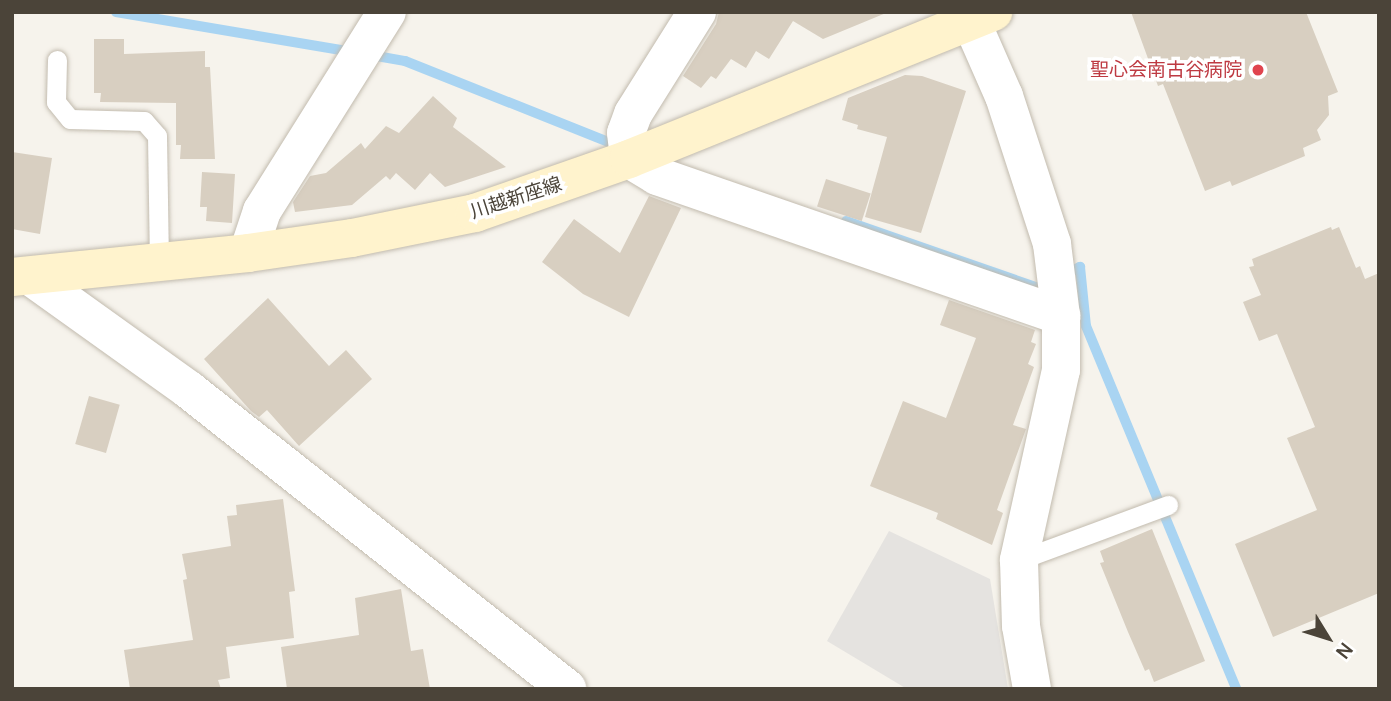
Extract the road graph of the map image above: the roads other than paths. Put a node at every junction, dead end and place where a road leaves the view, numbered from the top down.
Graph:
1 (387, 12) edge
2 (697, 12) edge
3 (982, 17) edge
4 (57, 60) dead end
5 (629, 159) junction
6 (248, 253) junction
7 (159, 264) junction
8 (21, 277) edge
9 (1061, 316) junction
10 (1168, 505) dead end
11 (1019, 560) junction
12 (563, 688) edge
13 (1032, 689) edge

1 - 6 street
2 - 5 street
3 - 5 main road, 川越新座線
3 - 9 street
4 - 7 lane
5 - 6 main road, 川越新座線
5 - 9 street
6 - 7 main road, 川越新座線
7 - 8 main road, 川越新座線
8 - 12 street
9 - 11 street
10 - 11 lane
11 - 13 street

